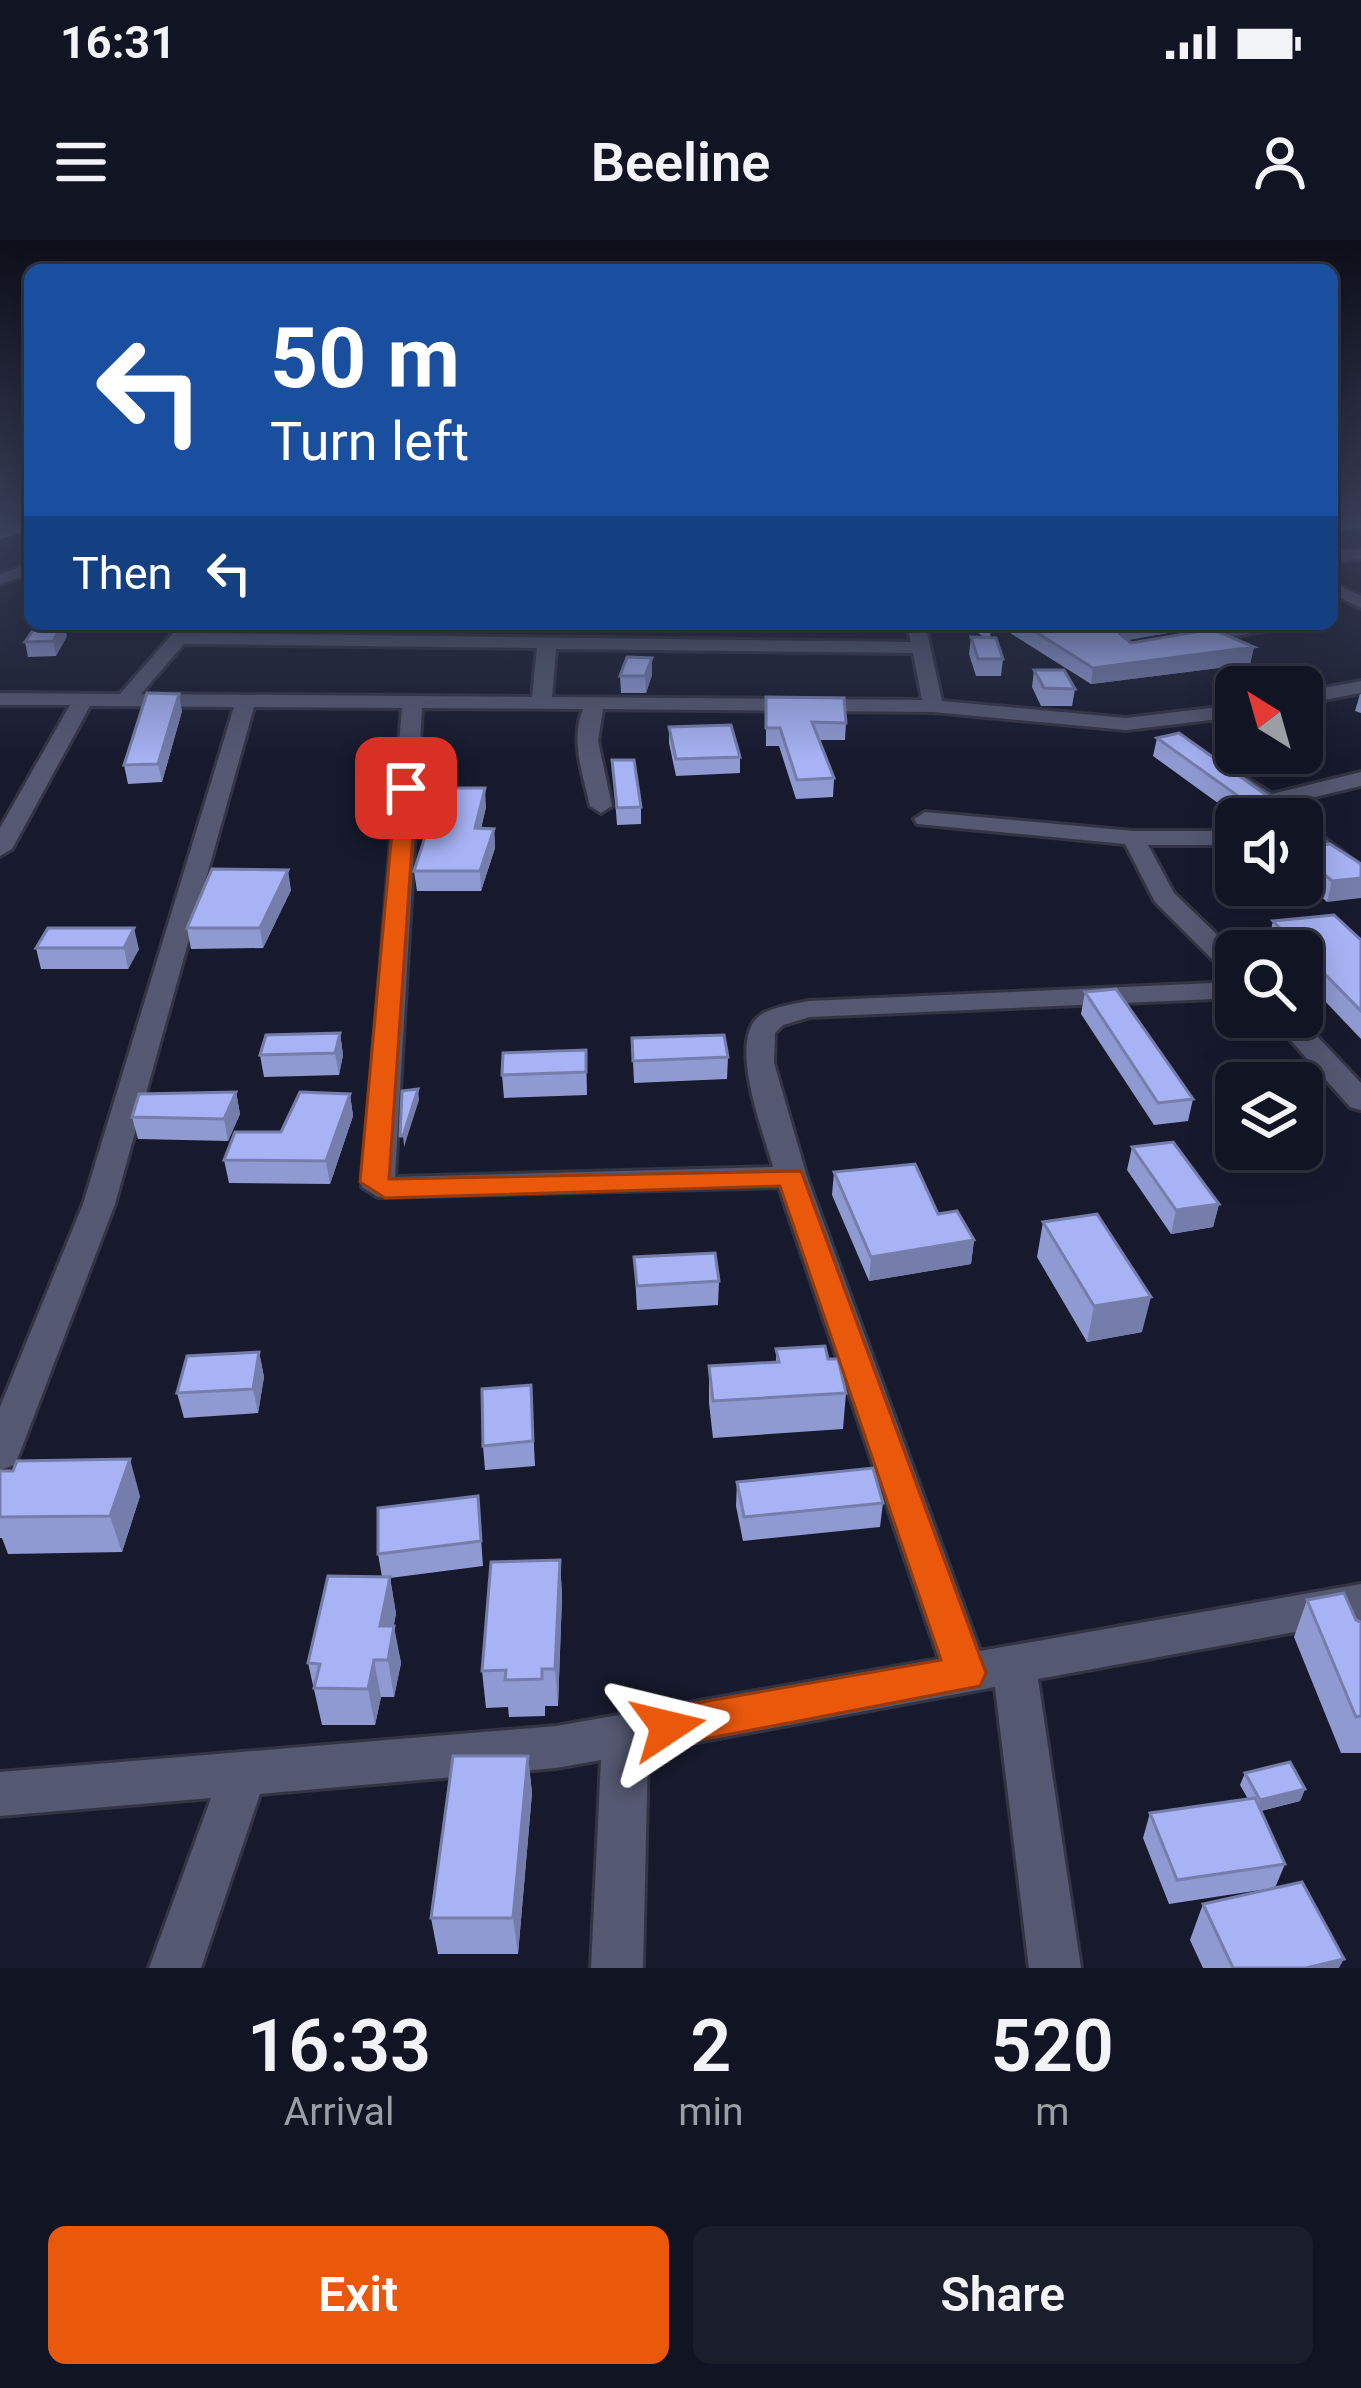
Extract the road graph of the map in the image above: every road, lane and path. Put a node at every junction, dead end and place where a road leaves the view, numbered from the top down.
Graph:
1 (917, 630) edge
2 (1254, 630) edge
3 (185, 631) edge
4 (547, 643) junction
5 (1154, 646) edge
6 (920, 648) junction
7 (1361, 687) edge
8 (1323, 694) edge
9 (128, 698) junction
10 (0, 699) edge
11 (85, 699) junction
12 (246, 701) junction
13 (412, 704) junction
14 (541, 706) junction
15 (595, 706) junction
16 (933, 706) junction
17 (1215, 716) edge
18 (1214, 762) edge
19 (1361, 779) edge
20 (1266, 798) edge
21 (1282, 798) edge
22 (601, 806) dead end
23 (926, 819) dead end
24 (1133, 838) junction
25 (1215, 838) edge
26 (1323, 848) edge
27 (0, 849) edge
28 (1361, 878) edge
29 (1215, 947) edge
30 (1215, 991) edge
31 (1303, 1038) edge
32 (1361, 1101) edge
33 (791, 1177) junction
34 (0, 1455) edge
35 (1356, 1616) edge
36 (1014, 1665) junction
37 (966, 1673) junction
38 (625, 1735) junction
39 (243, 1773) junction
40 (0, 1794) edge
41 (175, 1968) edge
42 (617, 1968) edge
43 (1055, 1968) edge

1 - 6 street
2 - 5 street
3 - 4 street
3 - 9 street
4 - 6 street
4 - 14 street
6 - 16 street
7 - 8 street
9 - 11 street
9 - 12 street
10 - 11 street
11 - 27 street
12 - 13 street
12 - 34 street
13 - 14 street
13 - 33 street
14 - 15 street
15 - 16 street
15 - 22 street
16 - 17 street
18 - 20 street
19 - 21 street
23 - 24 street
24 - 25 street
24 - 29 street
26 - 28 street
30 - 33 street
31 - 32 street
33 - 37 street
35 - 36 street
36 - 37 street
36 - 43 street
37 - 38 street
38 - 39 street
38 - 42 street
39 - 40 street
39 - 41 street

